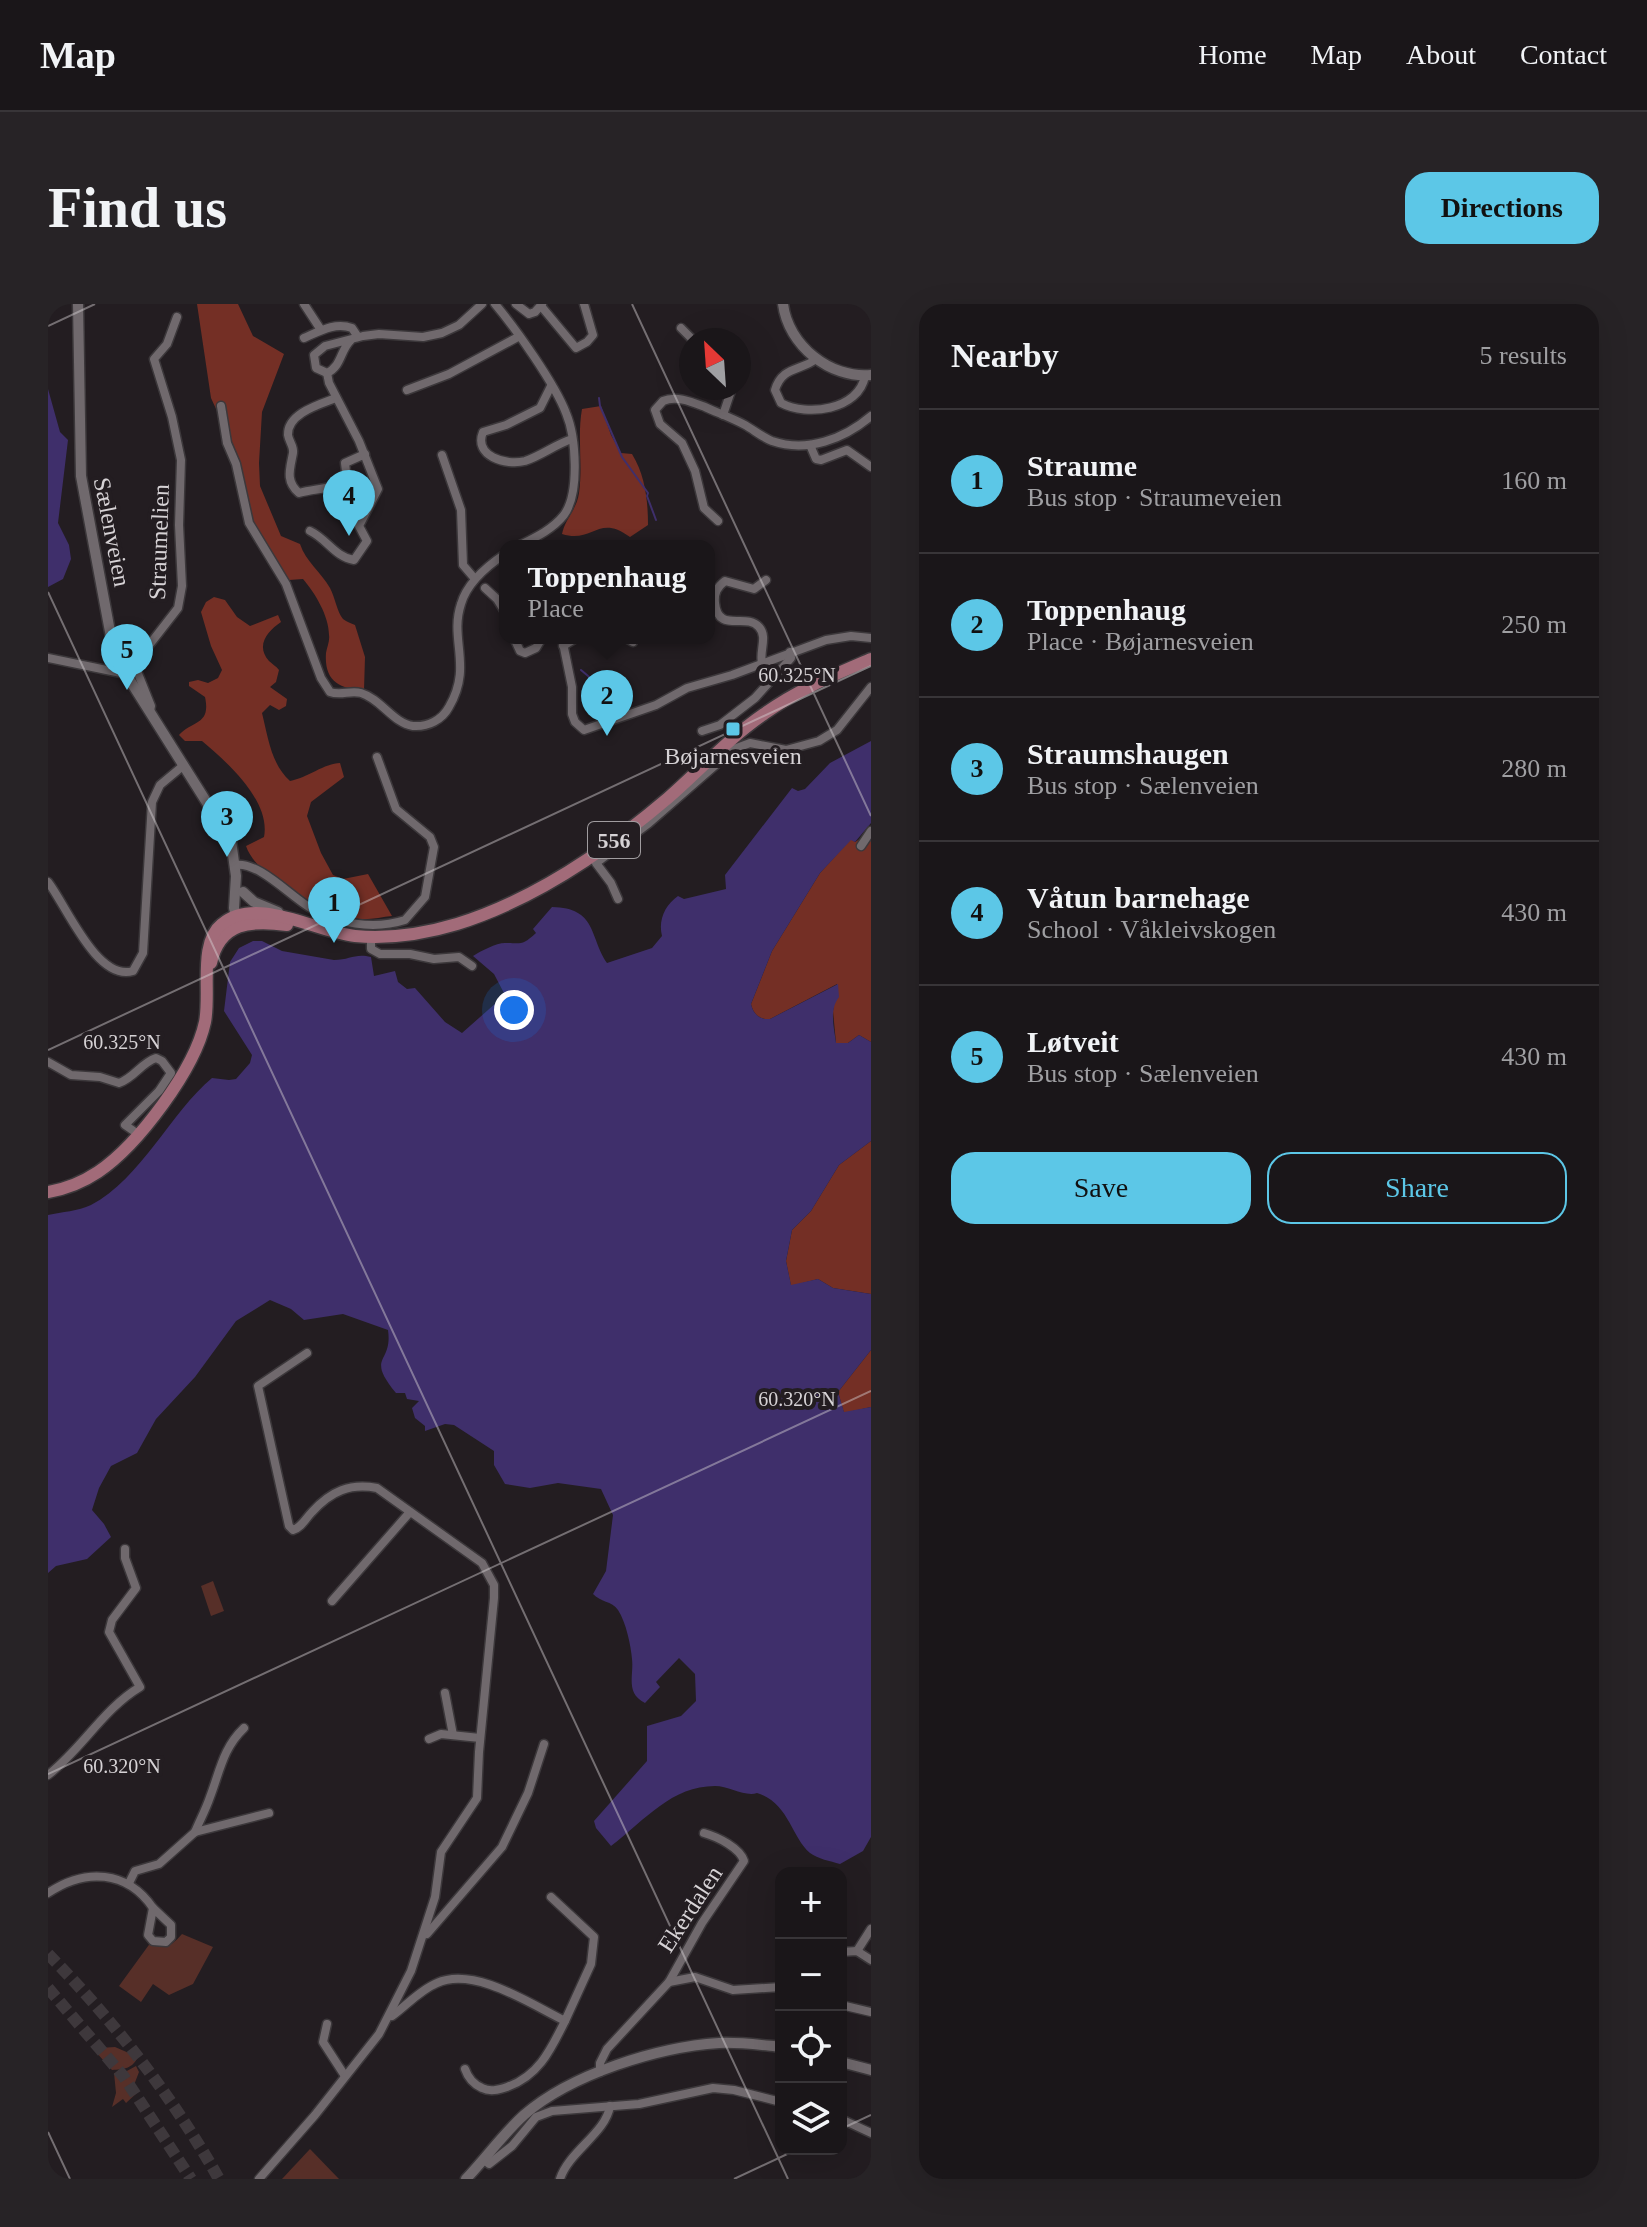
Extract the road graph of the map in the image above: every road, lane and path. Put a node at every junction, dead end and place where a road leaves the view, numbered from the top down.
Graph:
1 (78, 304) edge
2 (304, 304) edge
3 (482, 304) edge
4 (495, 304) edge
5 (516, 304) edge
6 (584, 304) edge
7 (783, 304) edge
8 (541, 305) edge
9 (177, 317) dead end
10 (603, 325) dead end
11 (593, 329) junction
12 (321, 330) junction
13 (518, 337) junction
14 (304, 338) dead end
15 (355, 338) junction
16 (152, 348) dead end
17 (154, 359) junction
18 (816, 359) junction
19 (327, 373) junction
20 (868, 376) edge
21 (551, 386) junction
22 (407, 390) dead end
23 (336, 398) junction
24 (728, 400) edge
25 (221, 406) dead end
26 (723, 415) junction
27 (871, 416) edge
28 (572, 439) junction
29 (810, 445) junction
30 (365, 454) junction
31 (442, 455) dead end
32 (871, 467) edge
33 (718, 521) dead end
34 (310, 531) dead end
35 (529, 540) edge
36 (499, 559) edge
37 (475, 579) junction
38 (766, 580) dead end
39 (485, 588) dead end
40 (499, 601) edge
41 (871, 638) edge
42 (517, 644) edge
43 (538, 644) edge
44 (563, 644) edge
45 (790, 652) junction
46 (48, 658) edge
47 (871, 659) edge
48 (762, 663) junction
49 (126, 674) junction
50 (871, 687) edge
51 (150, 712) junction
52 (702, 731) dead end
53 (377, 757) dead end
54 (184, 765) junction
55 (871, 831) edge
56 (861, 846) dead end
57 (236, 871) junction
58 (48, 882) edge
59 (243, 892) junction
60 (618, 899) dead end
61 (242, 918) junction
62 (286, 918) junction
63 (322, 930) junction
64 (371, 937) junction
65 (472, 966) dead end
66 (48, 1062) edge
67 (138, 1134) junction
68 (48, 1192) edge
69 (307, 1353) dead end
70 (410, 1512) junction
71 (125, 1549) dead end
72 (332, 1601) dead end
73 (445, 1693) dead end
74 (244, 1728) dead end
75 (453, 1735) junction
76 (480, 1738) junction
77 (429, 1739) dead end
78 (544, 1744) dead end
79 (48, 1775) edge
80 (269, 1813) dead end
81 (195, 1832) junction
82 (704, 1833) dead end
83 (129, 1883) junction
84 (48, 1893) edge
85 (551, 1897) dead end
86 (153, 1908) dead end
87 (871, 1929) edge
88 (423, 1937) junction
89 (857, 1951) junction
90 (847, 1952) edge
91 (871, 1960) edge
92 (669, 1982) junction
93 (775, 1986) edge
94 (847, 2006) edge
95 (871, 2012) edge
96 (388, 2018) junction
97 (565, 2021) junction
98 (327, 2024) dead end
99 (775, 2047) edge
100 (847, 2064) edge
101 (465, 2069) dead end
102 (871, 2070) edge
103 (600, 2072) junction
104 (345, 2076) junction
105 (775, 2100) edge
106 (610, 2106) junction
107 (847, 2122) edge
108 (871, 2133) edge
109 (484, 2160) junction
110 (259, 2179) edge
111 (466, 2179) edge
112 (560, 2179) edge

1 - 49 street, Sælenveien
2 - 12 street
3 - 15 street
4 - 13 street
5 - 8 street
6 - 11 street
7 - 18 street
8 - 11 street
9 - 17 street
10 - 11 street
12 - 14 street
12 - 15 street
13 - 21 street
13 - 22 street
15 - 19 street
15 - 19 street
16 - 17 street, Straumelien
17 - 51 street, Straumelien
18 - 20 street
18 - 20 street
19 - 23 street
21 - 28 street
21 - 28 street
23 - 30 street
23 - 30 street
24 - 26 street
25 - 37 street
26 - 29 street
26 - 33 street
27 - 29 street
28 - 35 street
29 - 32 street
30 - 34 street
31 - 37 street
36 - 37 street
38 - 48 street
39 - 40 street
41 - 45 street
42 - 43 street
44 - 48 street
45 - 48 street
45 - 52 street
46 - 49 street
47 - 64 main road, 556
49 - 51 street, Sælenveien
50 - 60 street
51 - 54 street, Sælenveien
53 - 57 street
54 - 57 street, Sælenveien
54 - 58 street
55 - 56 street
57 - 59 street, Sælenveien
57 - 61 street, Sælenveien
59 - 61 street, Sælenveien
59 - 62 street
61 - 62 main road, 556
61 - 63 main road, 556
61 - 67 main road
62 - 63 main road, 556
63 - 64 main road, 556
64 - 65 street
66 - 67 street
67 - 68 main road
69 - 70 street
70 - 72 street
70 - 76 street
71 - 79 street
73 - 75 street
74 - 81 street
75 - 76 street
75 - 77 street
76 - 88 street
78 - 88 street
80 - 81 street
81 - 83 street
82 - 92 street, Ekerdalen
83 - 84 street
83 - 86 street
85 - 97 street
87 - 89 street
88 - 96 street
89 - 90 street
89 - 91 street
92 - 93 street, Ekerdalen
92 - 103 street, Ekerdalen
94 - 95 street
96 - 97 street
96 - 104 street
97 - 101 street
98 - 104 street
99 - 103 street
100 - 102 street
103 - 109 street
104 - 110 street
105 - 106 street
106 - 109 street
106 - 112 street
107 - 108 street
109 - 111 street

